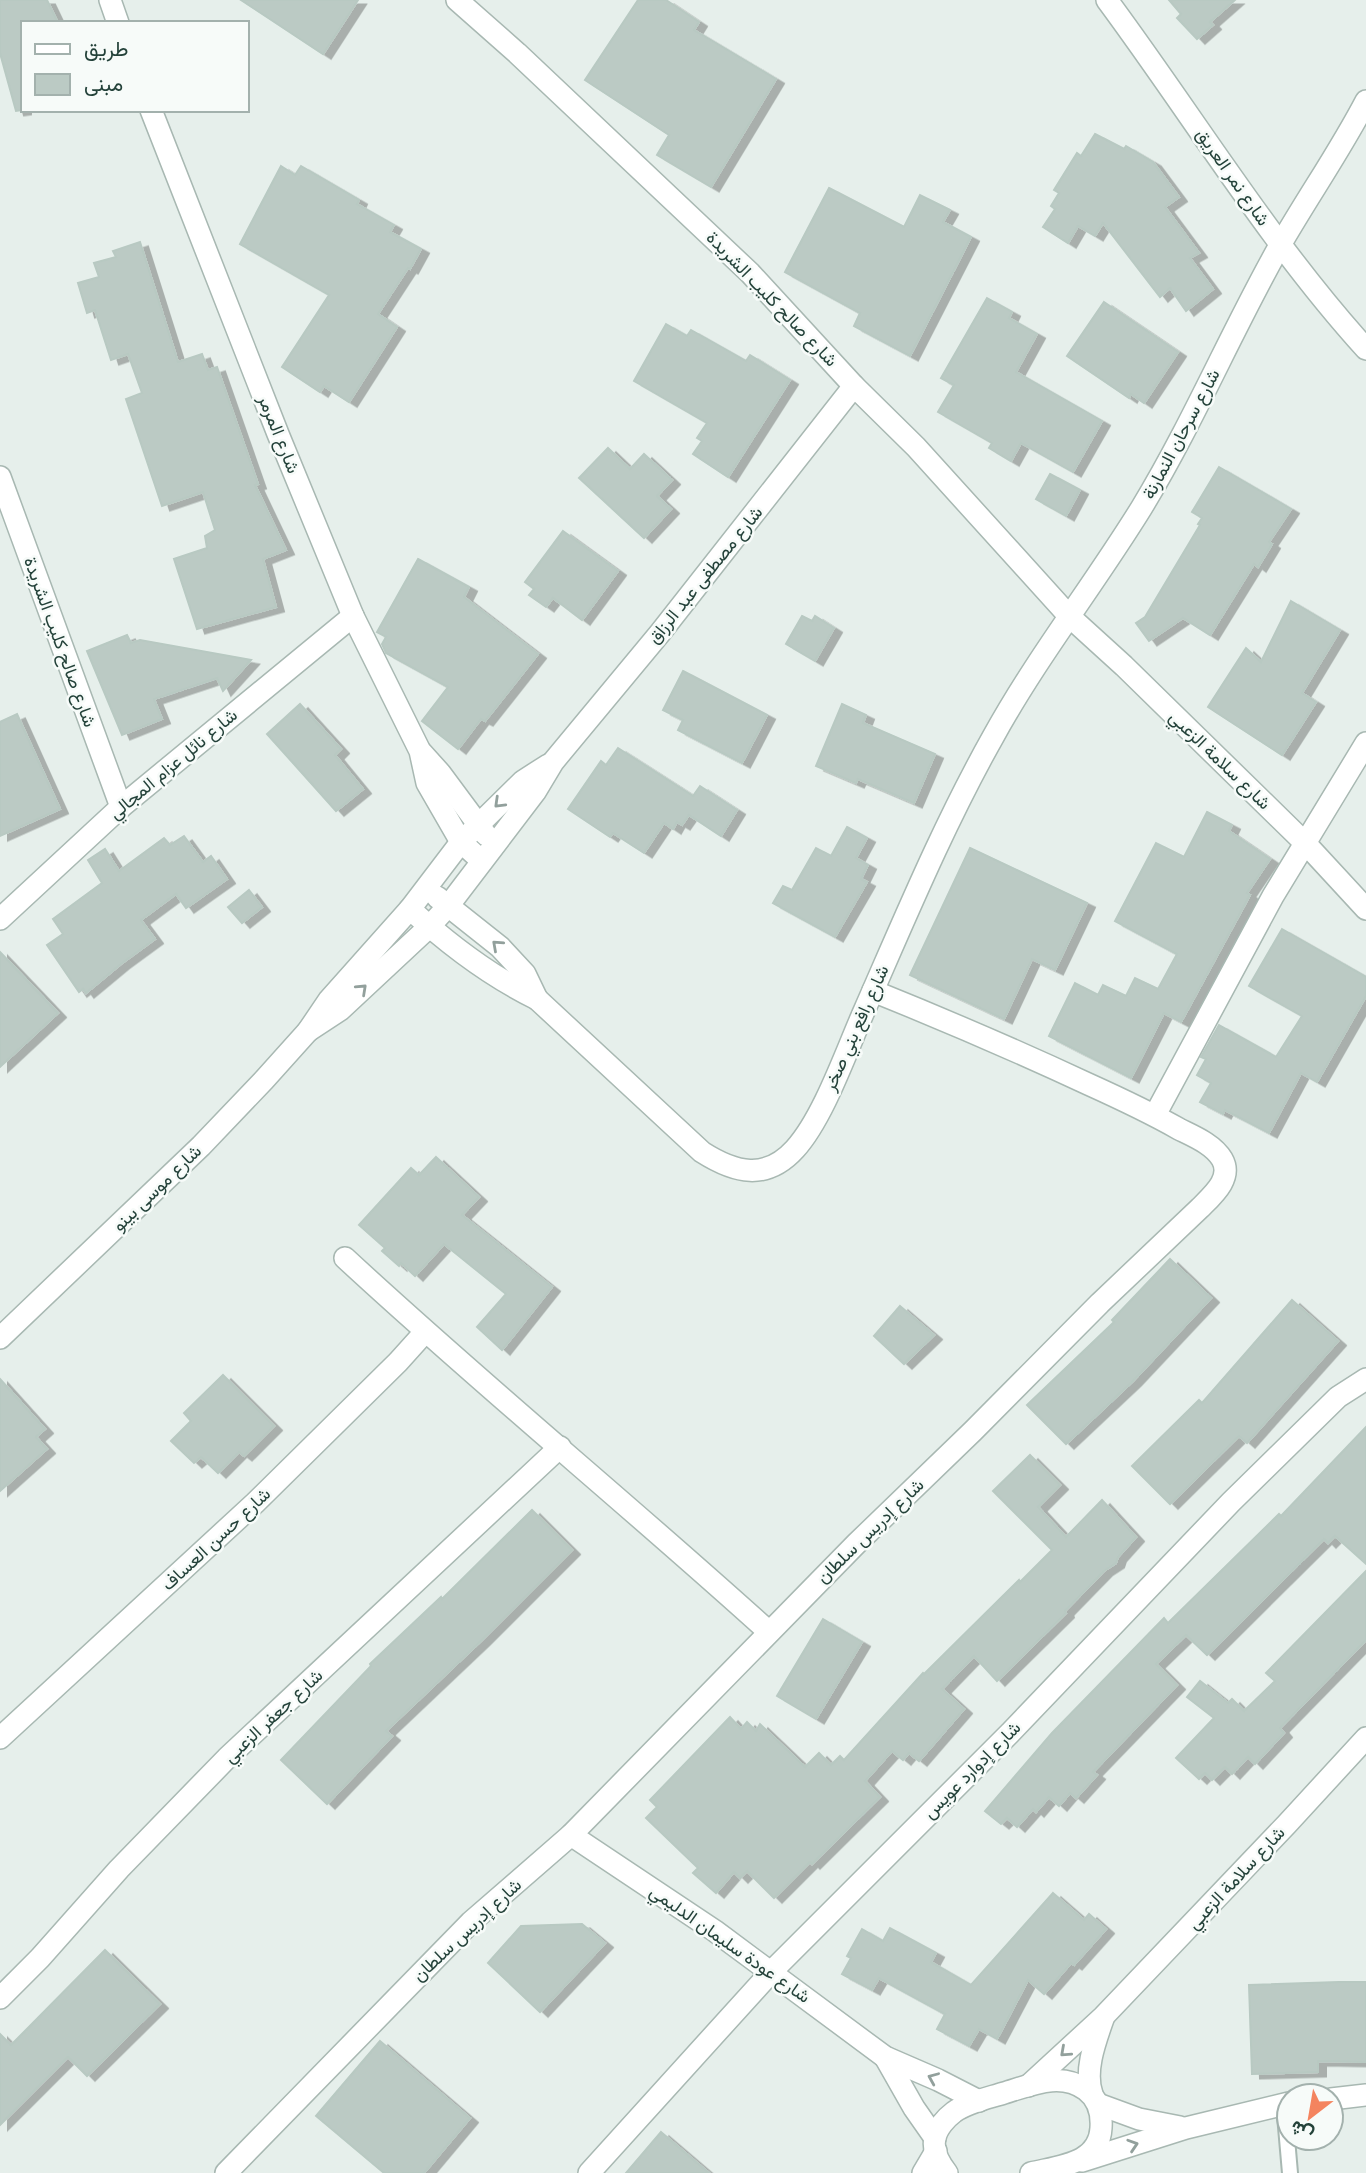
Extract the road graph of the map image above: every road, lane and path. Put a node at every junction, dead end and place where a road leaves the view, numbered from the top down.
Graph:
1 (110, 0) edge
2 (457, 0) edge
3 (1107, 0) edge
4 (117, 21) edge
5 (1366, 101) edge
6 (152, 112) edge
7 (1280, 246) junction
8 (1366, 349) edge
9 (854, 386) junction
10 (0, 477) edge
11 (1069, 615) junction
12 (353, 616) junction
13 (1366, 743) edge
14 (420, 751) junction
15 (553, 762) junction
16 (121, 807) junction
17 (477, 824) junction
18 (461, 842) junction
19 (1306, 844) junction
20 (488, 854) junction
21 (426, 889) junction
22 (449, 905) junction
23 (410, 909) junction
24 (1366, 909) edge
25 (0, 919) edge
26 (429, 927) junction
27 (873, 991) junction
28 (537, 999) junction
29 (308, 1031) junction
30 (1155, 1115) junction
31 (345, 1258) dead end
32 (425, 1332) junction
33 (0, 1338) edge
34 (1366, 1378) edge
35 (560, 1447) junction
36 (769, 1632) junction
37 (0, 1738) edge
38 (1366, 1738) edge
39 (571, 1835) junction
40 (772, 1971) junction
41 (0, 1998) edge
42 (1103, 2017) junction
43 (886, 2057) junction
44 (1028, 2086) junction
45 (1366, 2095) edge
46 (1345, 2097) edge
47 (1095, 2099) junction
48 (979, 2101) junction
49 (1275, 2107) edge
50 (1186, 2128) junction
51 (936, 2144) junction
52 (1289, 2152) edge
53 (1080, 2161) junction
54 (226, 2173) edge
55 (589, 2173) edge
56 (923, 2173) edge
57 (947, 2173) edge
58 (1031, 2173) edge
59 (1290, 2173) edge

1 - 4 street
2 - 9 street, شارع صالح كليب الشريدة
3 - 7 street, شارع نمر العريق
5 - 7 street, شارع سرحان النمارنة
6 - 12 street, شارع المرمر
7 - 8 street, شارع نمر العريق
7 - 11 street, شارع سرحان النمارنة
9 - 11 street, شارع صالح كليب الشريدة
9 - 15 street, شارع مصطفى عبد الرزاق
10 - 16 street, شارع صالح كليب الشريدة
11 - 19 street, شارع سلامة الزعبي
11 - 27 street, شارع رافع بني صخر
12 - 14 street, شارع المرمر
12 - 16 street, شارع نائل عزام المجالي
13 - 19 street
14 - 17 street, شارع المرمر
14 - 18 street, شارع المرمر
15 -> 17 street, شارع مصطفى عبد الرزاق
15 - 20 street, شارع مصطفى عبد الرزاق
16 - 25 street, شارع نائل عزام المجالي
17 - 18 street, شارع مصطفى عبد الرزاق
17 - 20 street, شارع المرمر
18 - 20 street, شارع المرمر
18 - 21 street, شارع مصطفى عبد الرزاق
19 - 24 street, شارع سلامة الزعبي
19 - 30 street
20 - 22 street, شارع مصطفى عبد الرزاق
21 - 22 street, شارع رافع بني صخر
21 - 23 street, شارع مصطفى عبد الرزاق
22 - 26 street, شارع مصطفى عبد الرزاق
28 -> 22 street, شارع رافع بني صخر
23 - 26 street, شارع رافع بني صخر
23 - 29 street, شارع موسى بينو
26 - 28 street, شارع رافع بني صخر
29 -> 26 street, شارع موسى بينو
27 - 28 street, شارع رافع بني صخر
27 - 30 street, شارع إدريس سلطان
29 - 33 street, شارع موسى بينو
30 - 36 street, شارع إدريس سلطان
31 - 32 street
32 - 35 street
32 - 37 street, شارع حسن العساف
34 - 40 street, شارع إدوارد عويس
35 - 36 street
35 - 41 street, شارع جعفر الزعبي
36 - 39 street, شارع إدريس سلطان
38 - 42 street, شارع سلامة الزعبي
39 - 40 street, شارع عودة سليمان الدليمي
39 - 54 street, شارع إدريس سلطان
40 - 43 street, شارع عودة سليمان الدليمي
40 - 55 street, شارع إدوارد عويس
42 -> 44 street, شارع سلامة الزعبي
42 - 47 street, شارع سلامة الزعبي
48 -> 43 street, شارع عودة سليمان الدليمي
43 - 51 street, شارع عودة سليمان الدليمي
44 - 47 street
44 - 48 street
45 - 46 street
47 - 50 street
47 - 53 street, شارع سلامة الزعبي
48 - 51 street
49 - 50 street
53 -> 50 street
51 - 56 street
51 - 57 street, شارع عودة سليمان الدليمي
52 - 59 lane
53 - 58 street

